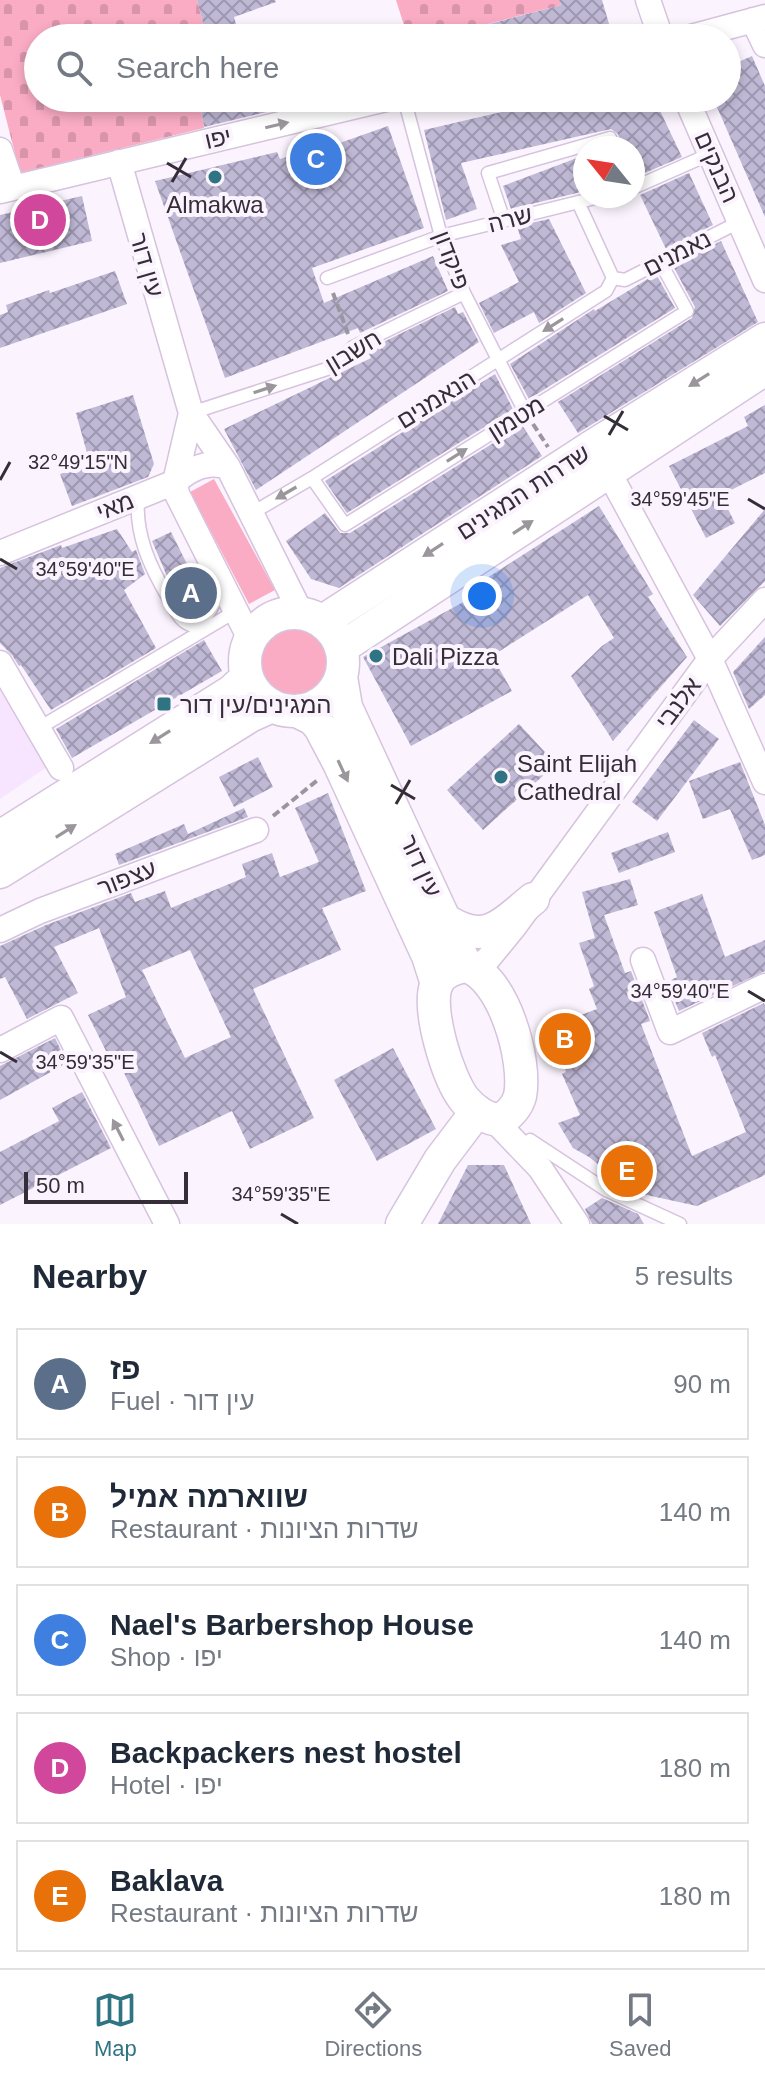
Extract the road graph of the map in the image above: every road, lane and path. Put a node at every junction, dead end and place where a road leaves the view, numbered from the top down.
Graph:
1 (648, 0) edge
2 (759, 19) edge
3 (656, 24) edge
4 (765, 45) edge
5 (331, 112) edge
6 (408, 112) edge
7 (692, 112) edge
8 (573, 149) edge
9 (0, 150) edge
10 (710, 154) junction
11 (119, 162) junction
12 (645, 183) edge
13 (7, 190) edge
14 (573, 203) edge
15 (581, 208) edge
16 (504, 221) junction
17 (741, 221) junction
18 (441, 236) junction
19 (659, 260) junction
20 (327, 278) joint
21 (613, 278) junction
22 (765, 280) edge
23 (464, 293) junction
24 (765, 339) edge
25 (353, 347) junction
26 (498, 360) junction
27 (765, 369) edge
28 (525, 412) junction
29 (191, 413) junction
30 (228, 467) junction
31 (561, 467) junction
32 (608, 471) junction
33 (312, 478) junction
34 (175, 482) junction
35 (138, 497) junction
36 (252, 513) junction
37 (0, 553) edge
38 (221, 584) junction
39 (765, 600) edge
40 (312, 617) junction
41 (243, 625) junction
42 (710, 659) junction
43 (341, 662) junction
44 (0, 663) edge
45 (247, 677) junction
46 (285, 709) junction
47 (39, 728) junction
48 (339, 763) junction
49 (61, 768) dead end
50 (765, 782) edge
51 (256, 830) joint
52 (0, 837) edge
53 (0, 872) edge
54 (533, 899) junction
55 (447, 921) junction
56 (514, 927) junction
57 (0, 930) edge
58 (643, 960) dead end
59 (470, 967) junction
60 (437, 984) junction
61 (765, 986) edge
62 (501, 1002) junction
63 (0, 1050) edge
64 (455, 1084) junction
65 (520, 1096) junction
66 (486, 1116) junction
67 (530, 1140) junction
68 (440, 1160) junction
69 (540, 1168) junction
70 (167, 1224) edge
71 (402, 1224) edge
72 (577, 1224) edge
73 (680, 1224) edge

1 - 3 street
2 - 4 street
11 -> 5 street, יפו
6 - 18 lane, פיקדון
7 - 10 street, הבנקים
8 - 16 lane
9 - 13 street
10 - 12 lane
10 - 17 street, הבנקים
11 - 13 street, יפו
11 - 29 street, עין דור
14 - 16 lane, שרה
15 - 21 lane
16 - 18 lane, שרה
17 - 19 lane, נאמנים
17 - 22 street, הבנקים
18 - 20 lane, שרה
18 - 23 lane, פיקדון
19 - 21 lane, נאמנים
19 - 28 lane, מטמון
20 - 25 path
21 -> 26 lane, הנאמנים
23 - 25 lane, חשבון
23 - 26 lane, פיקדון
24 -> 31 street, שדרות המגינים
29 -> 25 lane, חשבון
26 - 28 lane, פיקדון
26 - 33 lane, הנאמנים
27 - 32 street, שדרות המגינים
28 - 31 path
33 -> 28 lane, מטמון
29 - 30 street, עין דור
29 - 34 street, עין דור
30 - 34 street, מאי
30 - 36 street, עין דור
31 -> 40 street, שדרות המגינים
32 - 42 street
43 -> 32 street, שדרות המגינים
33 -> 36 lane, הנאמנים
34 - 35 street, מאי
34 - 38 street
35 - 37 street, מאי
35 - 38 lane
36 - 40 street, עין דור
38 - 41 street
39 - 42 street, אלנבי
40 - 41 street
40 - 43 street
41 - 45 street
41 - 47 lane
42 - 50 street
42 - 54 street, אלנבי
43 - 46 street
43 - 55 street, עין דור
44 - 47 street
45 - 46 street
45 -> 52 street
46 - 48 street, עין דור
53 -> 46 street
47 - 49 street
48 - 51 path
48 -> 60 street, עין דור
51 - 57 street, עצפור
54 - 55 street
54 - 56 street, אלנבי
55 - 59 street, עין דור
56 - 59 street, אלנבי
56 - 62 street, אלנבי
58 - 61 street
59 - 60 street
59 - 62 street, עין דור
60 - 64 street, עין דור
62 - 65 street
70 -> 63 street
64 - 66 street
64 - 68 street
65 - 66 street
65 - 67 street
66 - 68 street
66 - 69 street
67 - 69 street
67 - 73 lane
68 - 71 street
69 - 72 street

